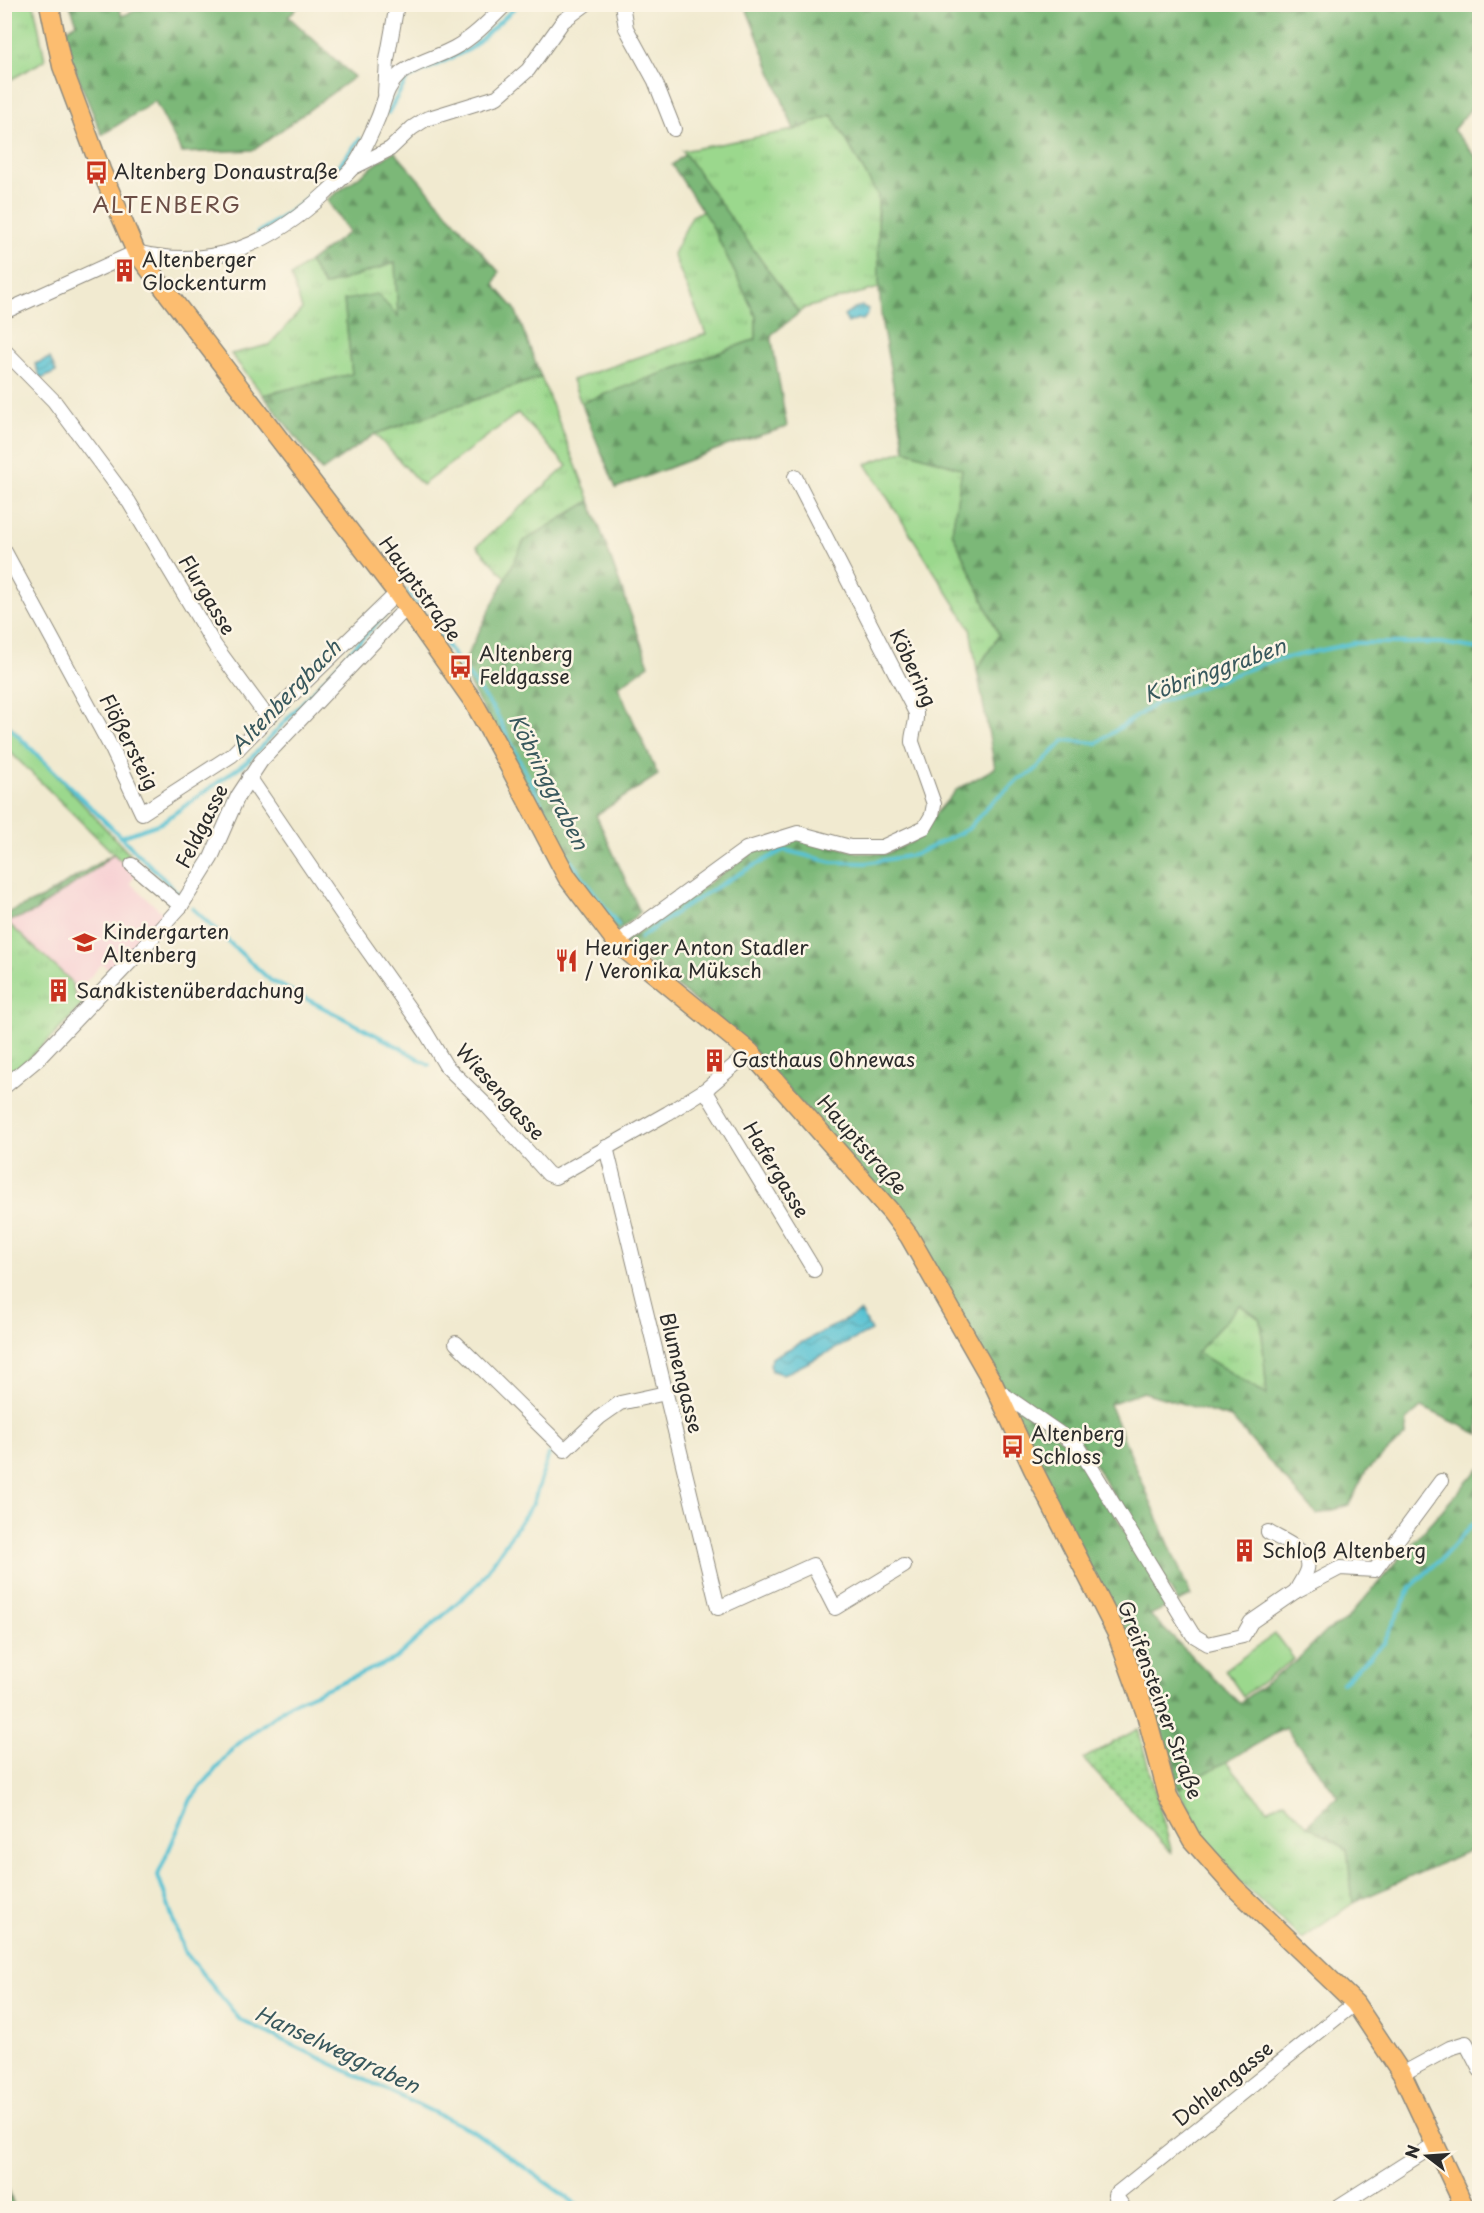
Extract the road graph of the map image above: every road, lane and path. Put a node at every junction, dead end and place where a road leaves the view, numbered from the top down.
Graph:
1 (49, 4) edge
2 (398, 4) edge
3 (506, 4) edge
4 (586, 4) edge
5 (622, 4) edge
6 (385, 93) junction
7 (674, 129) dead end
8 (354, 166) junction
9 (136, 252) junction
10 (4, 312) edge
11 (4, 350) edge
12 (795, 477) dead end
13 (4, 550) edge
14 (402, 600) junction
15 (268, 718) junction
16 (249, 777) junction
17 (132, 865) dead end
18 (181, 906) junction
19 (617, 943) junction
20 (750, 1052) junction
21 (4, 1087) edge
22 (705, 1090) junction
23 (606, 1147) junction
24 (814, 1270) dead end
25 (456, 1343) dead end
26 (995, 1388) junction
27 (666, 1393) junction
28 (1441, 1481) dead end
29 (1268, 1532) dead end
30 (904, 1566) dead end
31 (1296, 1591) junction
32 (1355, 2003) junction
33 (1479, 2070) edge
34 (1402, 2073) junction
35 (1436, 2145) junction
36 (1124, 2208) edge
37 (1336, 2208) edge
38 (1465, 2208) edge

1 - 9 main road, Hauptstraße
2 - 6 street
3 - 6 street
4 - 8 street
5 - 7 street
6 - 8 street
8 - 9 street
9 - 10 street
9 - 14 main road, Hauptstraße
11 - 15 street, Flurgasse
12 - 19 street, Köbering
13 - 15 street, Flößersteig
14 - 15 street
14 - 16 street, Feldgasse
14 - 19 main road, Hauptstraße
16 - 18 street, Feldgasse
16 - 23 street, Wiesengasse
17 - 18 street, Feldgasse
18 - 21 street, Feldgasse
19 - 20 main road, Hauptstraße
20 - 22 street, Wiesengasse
20 - 26 main road, Hauptstraße
22 - 23 street, Wiesengasse
22 - 24 street, Hafergasse
23 - 27 street, Blumengasse
25 - 27 street
26 - 31 street
26 - 32 main road, Greifensteiner Straße
27 - 30 street, Blumengasse
28 - 31 street
29 - 31 street
32 - 34 main road, Greifensteiner Straße
32 - 36 street, Dohlengasse
33 - 34 street
34 - 35 main road, Greifensteiner Straße
35 - 37 street
35 - 38 main road, Greifensteiner Straße

